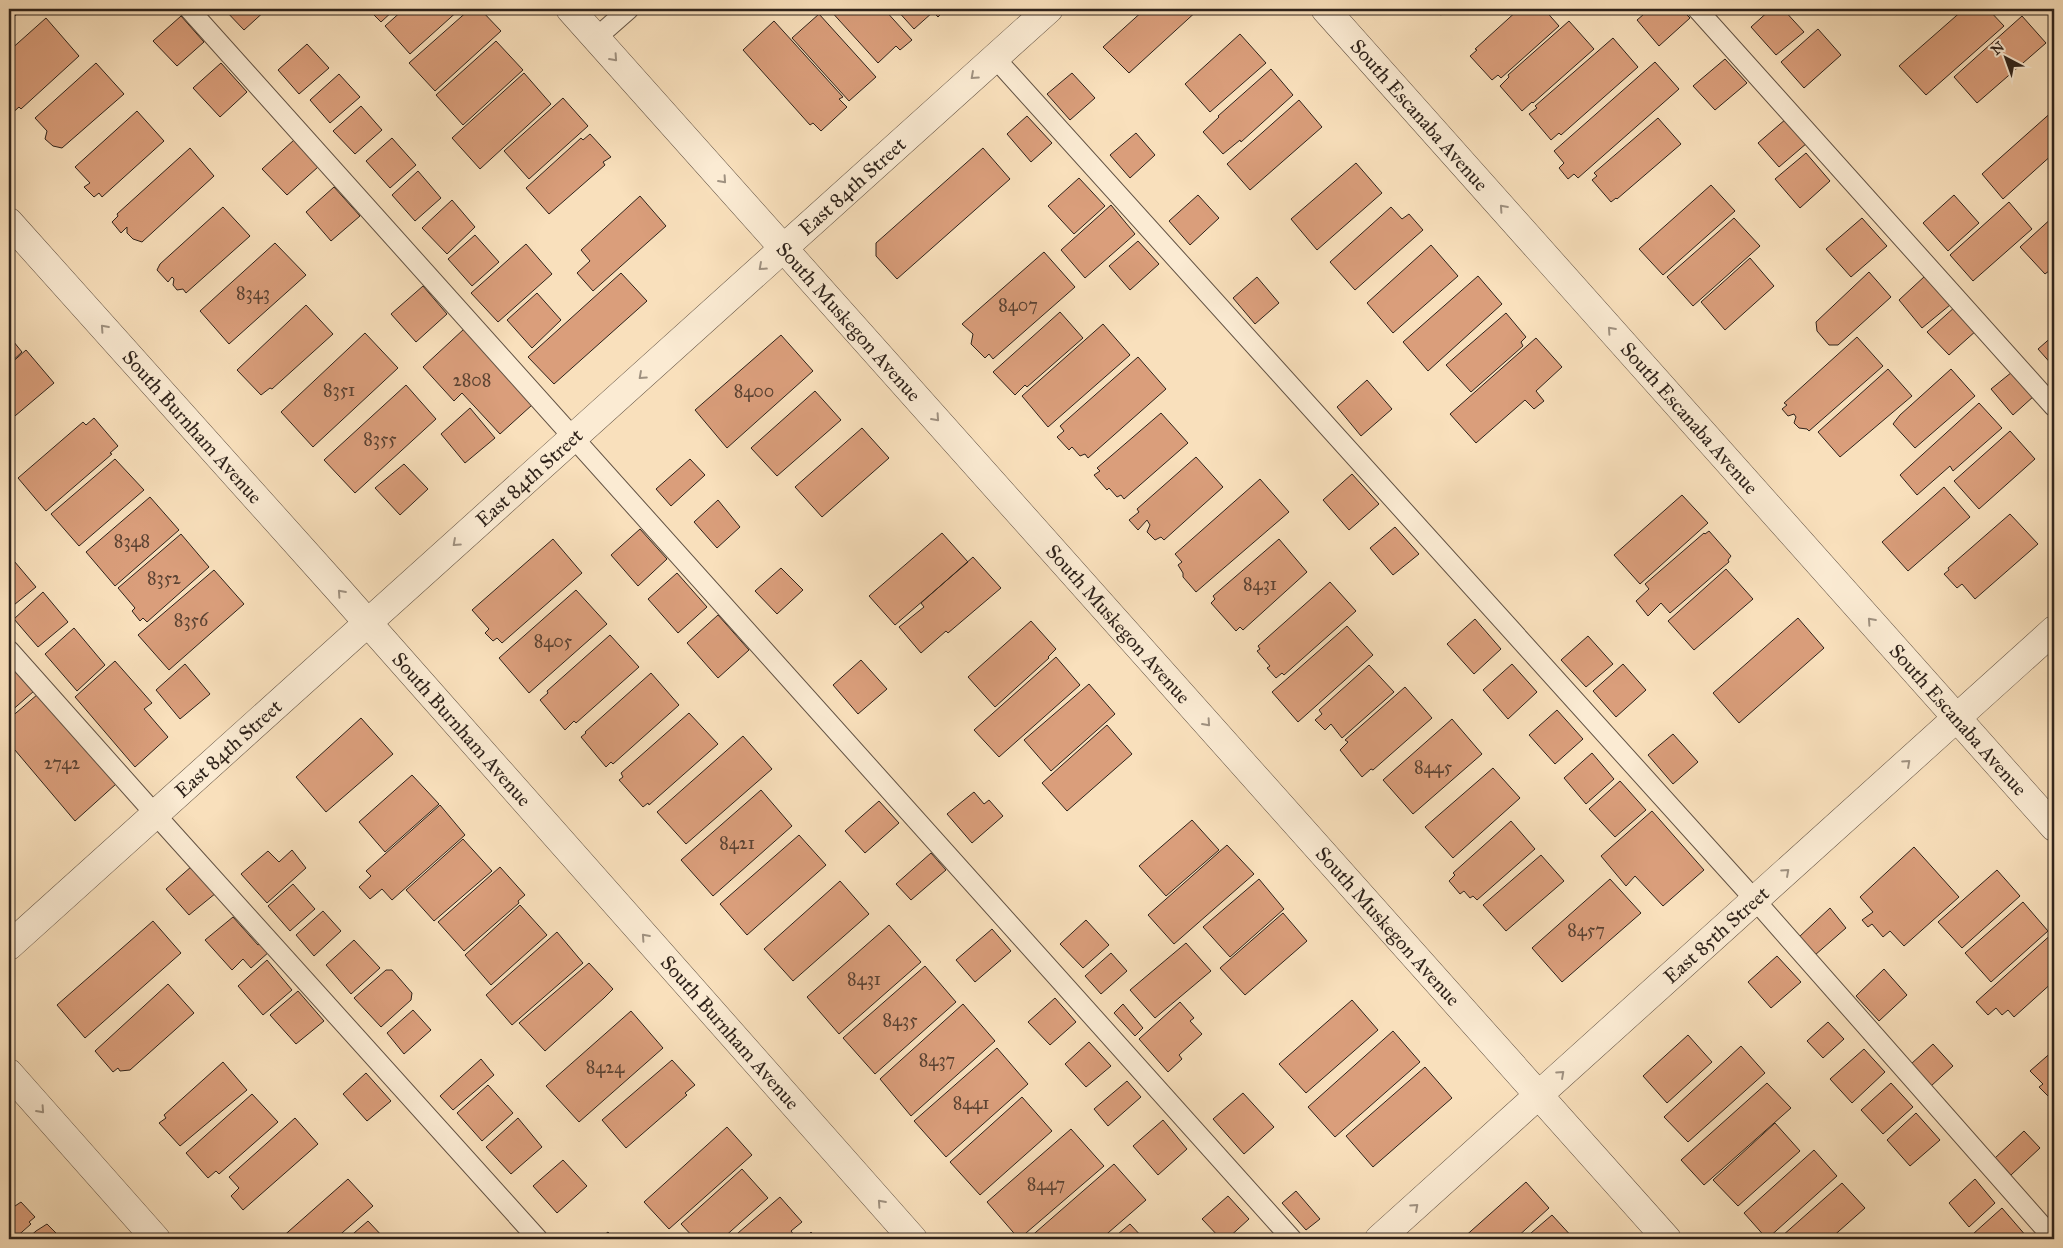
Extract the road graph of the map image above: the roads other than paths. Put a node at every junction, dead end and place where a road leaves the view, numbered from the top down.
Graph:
1 (189, 9) edge
2 (570, 9) edge
3 (629, 9) edge
4 (1049, 9) edge
5 (1325, 9) edge
6 (1697, 9) edge
7 (596, 38) junction
8 (995, 58) junction
9 (9, 222) edge
10 (784, 248) junction
11 (2054, 407) edge
12 (573, 438) junction
13 (368, 623) junction
14 (2054, 630) edge
15 (9, 650) edge
16 (1957, 718) junction
17 (155, 814) junction
18 (2054, 827) edge
19 (1755, 900) junction
20 (9, 946) edge
21 (9, 1073) edge
22 (1538, 1095) junction
23 (156, 1239) edge
24 (538, 1239) edge
25 (913, 1239) edge
26 (1292, 1239) edge
27 (1378, 1239) edge
28 (1666, 1239) edge
29 (2054, 1239) edge

1 - 12 lane
2 - 7 street, South Muskegon Avenue
3 - 7 lane
4 - 8 street, East 84th Street
16 -> 5 street, South Escanaba Avenue
6 - 11 lane
7 -> 10 street, South Muskegon Avenue
8 -> 10 street, East 84th Street
8 - 19 lane
13 -> 9 street, South Burnham Avenue
10 -> 12 street, East 84th Street
10 -> 22 street, South Muskegon Avenue
12 -> 13 street, East 84th Street
12 - 26 lane
13 - 17 street, East 84th Street
25 -> 13 street, South Burnham Avenue
14 - 16 street, East 85th Street
15 - 17 lane
16 - 18 street, South Escanaba Avenue
19 -> 16 street, East 85th Street
17 - 20 street, East 84th Street
17 - 24 lane
22 -> 19 street, East 85th Street
19 - 29 lane
21 -> 23 street
27 -> 22 street, East 85th Street
22 - 28 street, South Muskegon Avenue

